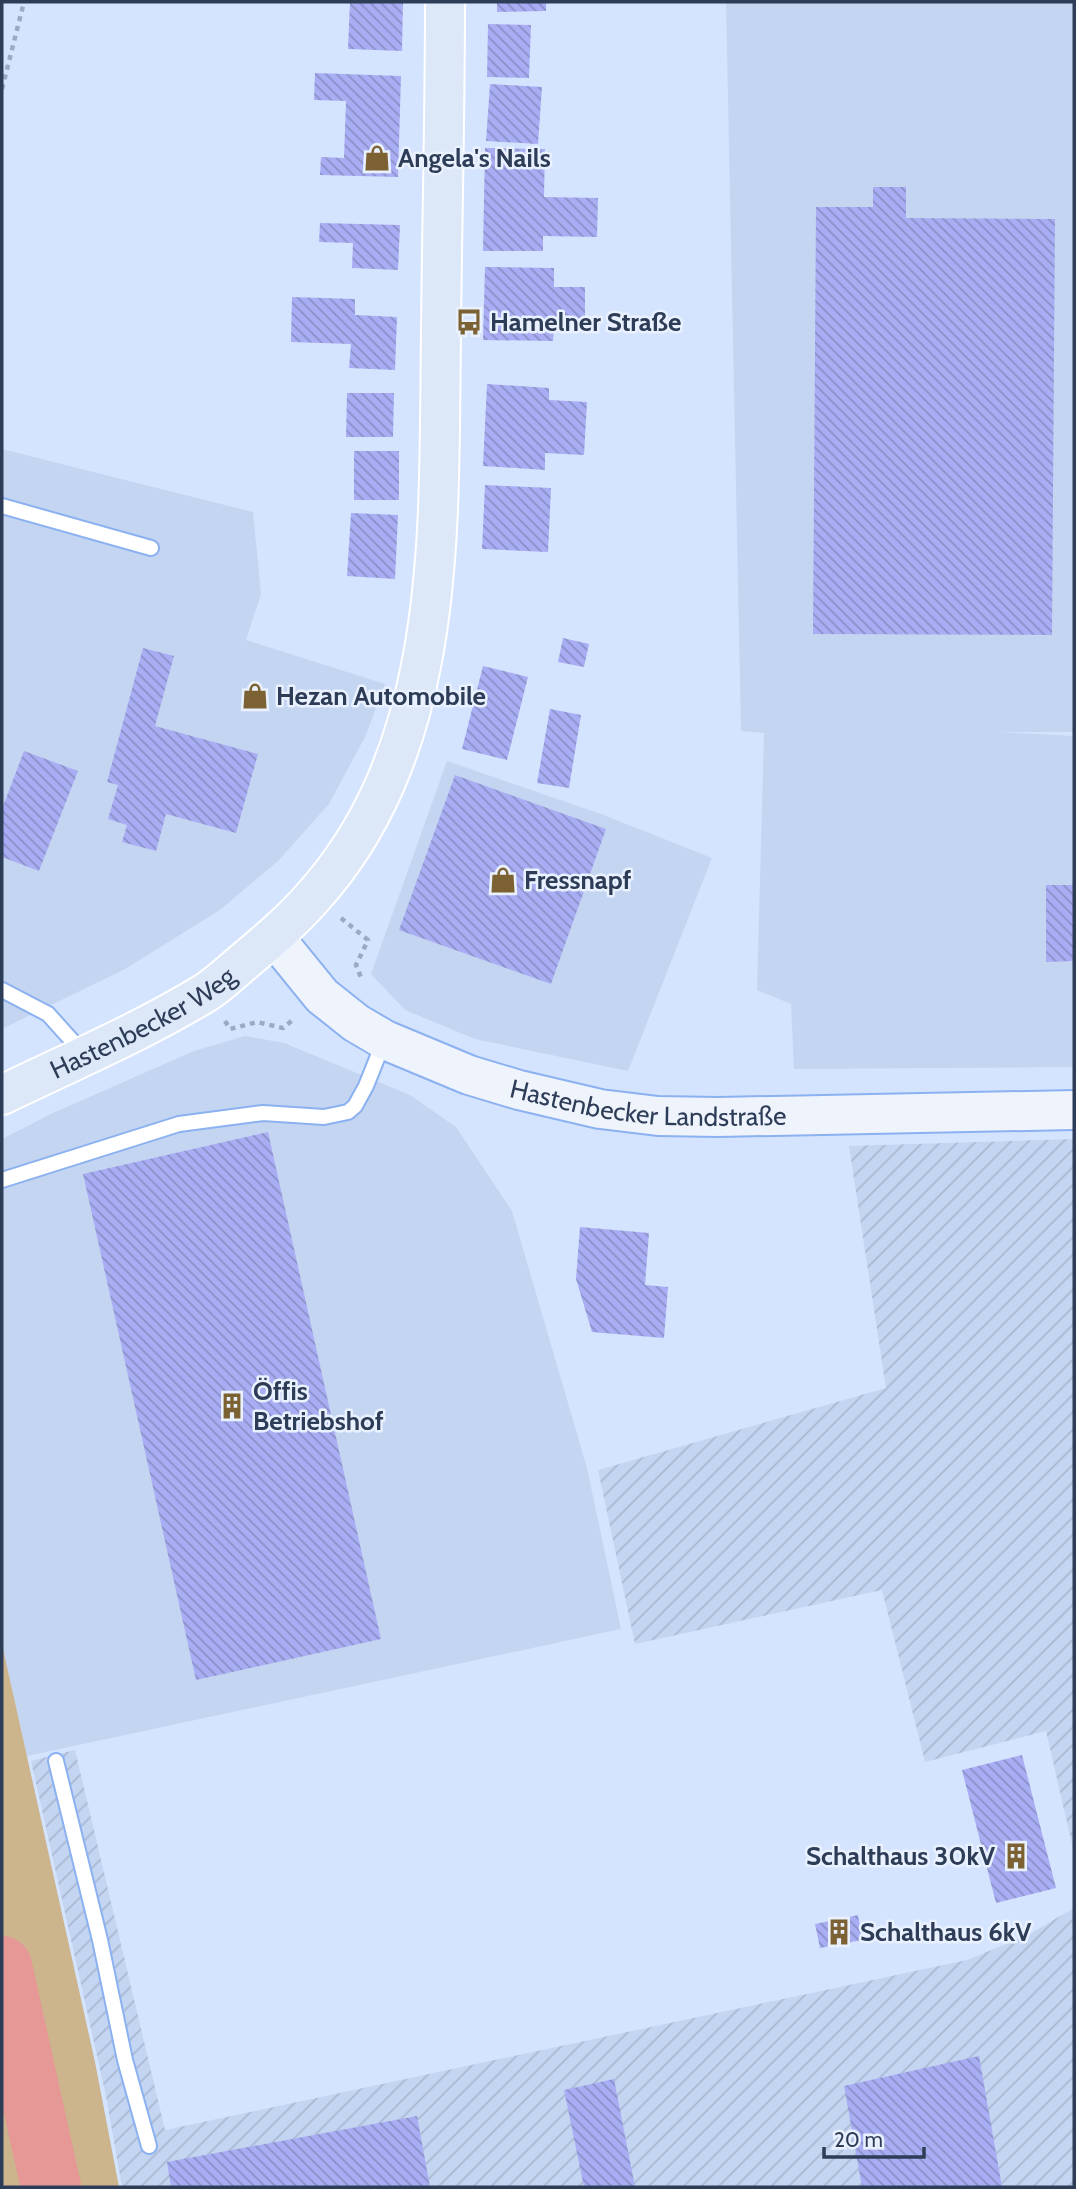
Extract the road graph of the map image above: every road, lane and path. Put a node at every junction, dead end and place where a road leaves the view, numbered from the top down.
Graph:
1 (24, 2) edge
2 (445, 2) edge
3 (2, 89) edge
4 (2, 506) edge
5 (151, 548) dead end
6 (274, 937) junction
7 (368, 940) dead end
8 (365, 987) dead end
9 (2, 990) edge
10 (208, 991) junction
11 (283, 1028) dead end
12 (385, 1040) junction
13 (85, 1055) junction
14 (2, 1095) edge
15 (1074, 1110) edge
16 (2, 1180) edge
17 (56, 1762) dead end
18 (149, 2146) dead end

1 - 3 path
2 - 6 main road
4 - 5 lane
6 - 10 main road, Hastenbecker Weg
6 - 12 main road, Hastenbecker Landstraße
7 - 8 path
9 - 13 lane
10 - 11 path
10 - 13 main road, Hastenbecker Weg
12 - 15 main road, Hastenbecker Landstraße
12 - 16 lane
13 - 14 main road, Hastenbecker Weg
17 - 18 lane

